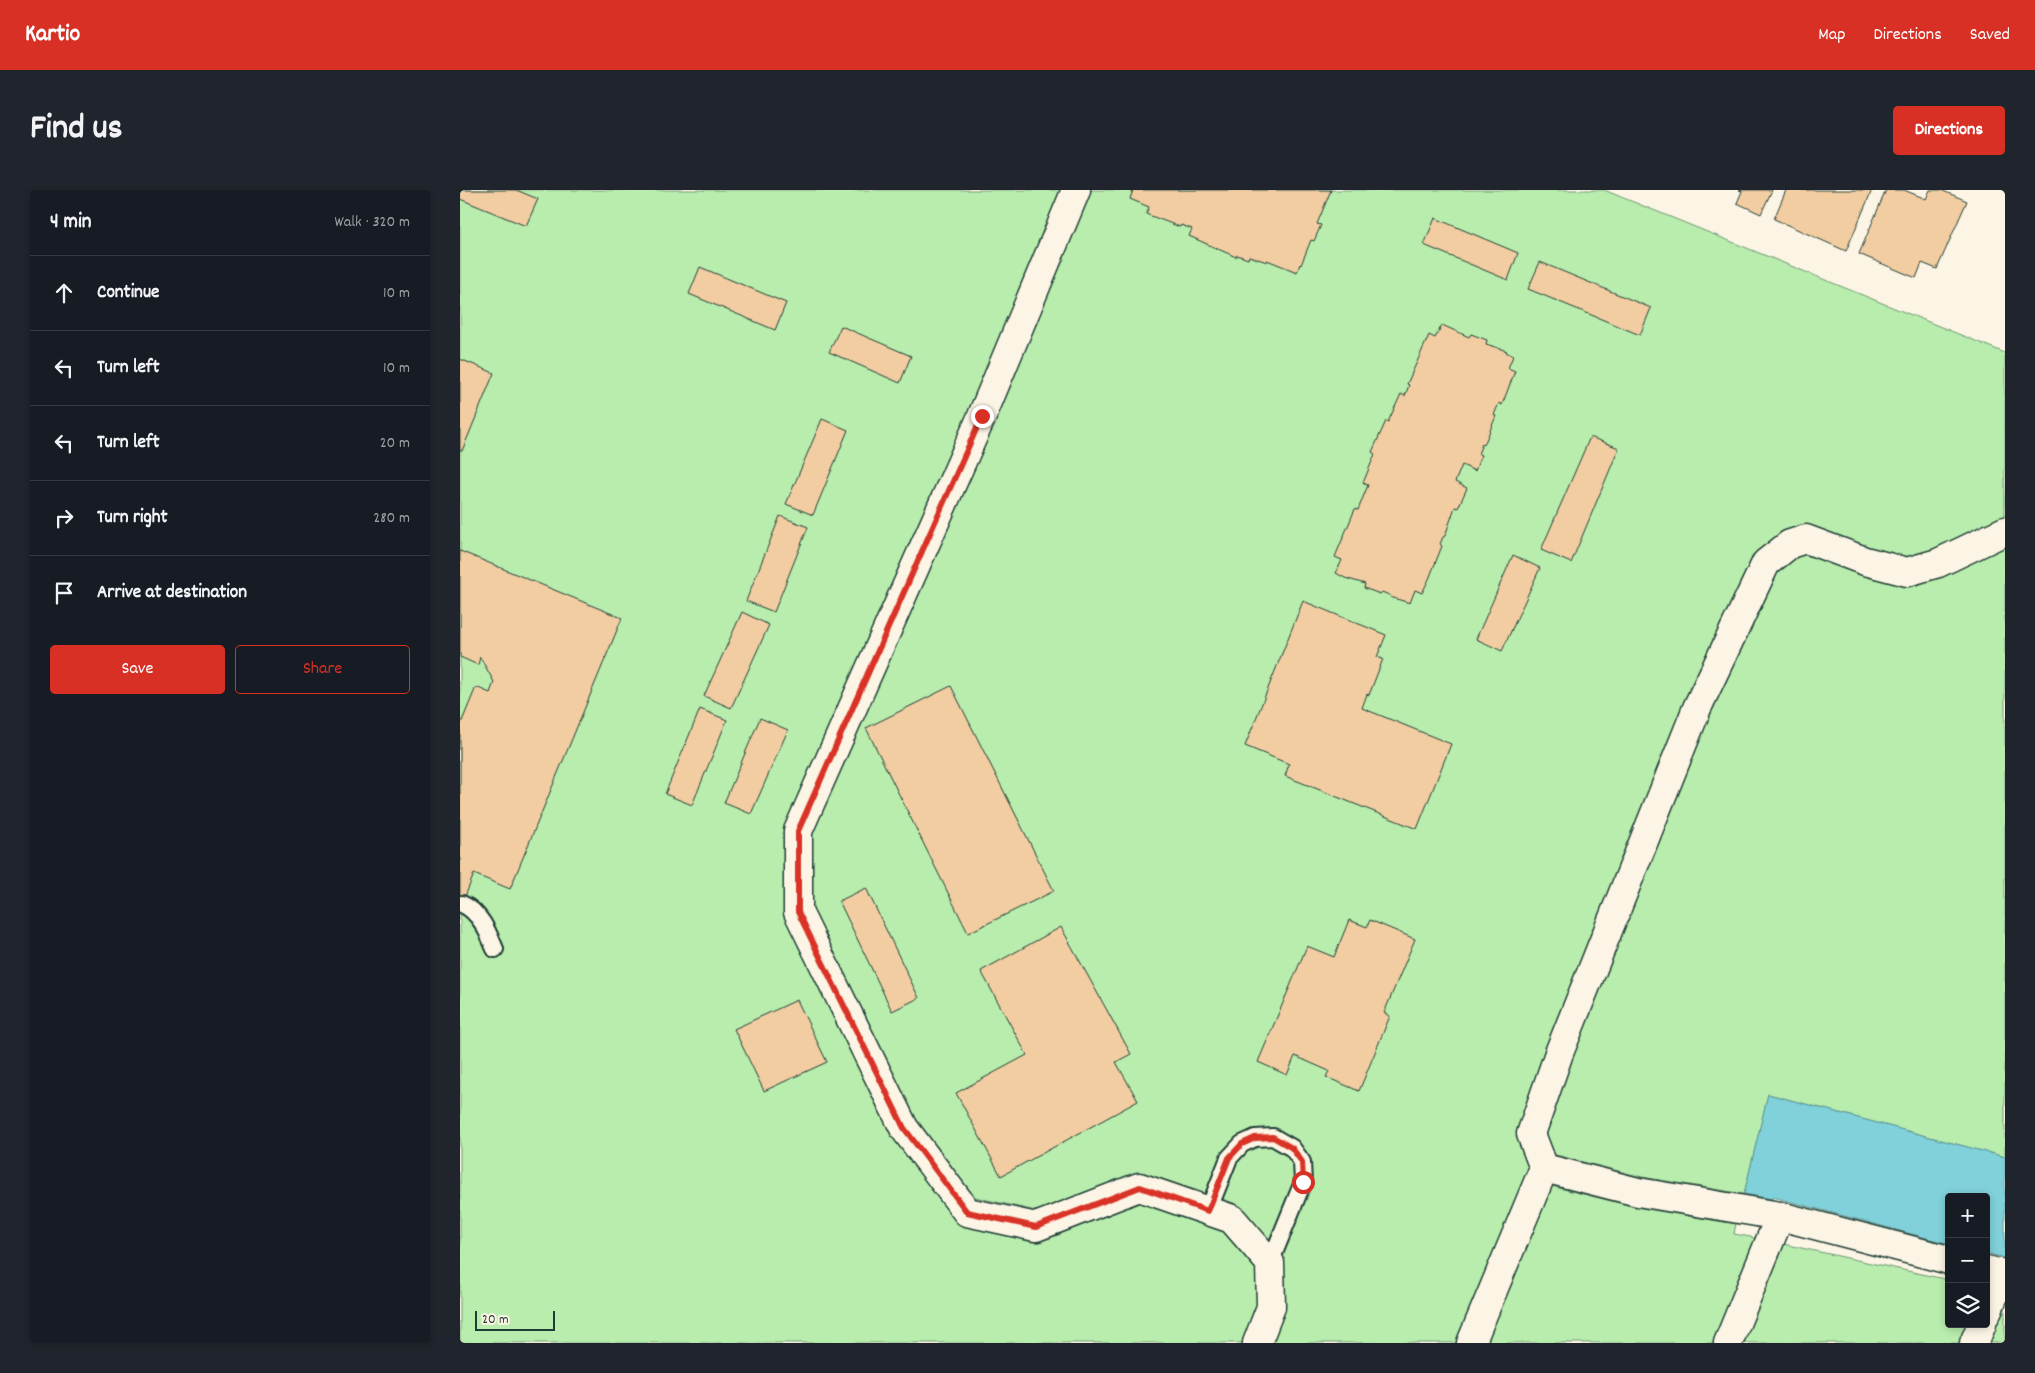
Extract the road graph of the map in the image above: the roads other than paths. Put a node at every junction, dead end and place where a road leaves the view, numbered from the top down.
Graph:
1 (1076, 190) edge
2 (2005, 531) edge
3 (462, 904) dead end
4 (495, 949) dead end
5 (1544, 1168) junction
6 (1208, 1211) junction
7 (1780, 1216) junction
8 (1945, 1259) edge
9 (1270, 1263) junction
10 (1990, 1271) edge
11 (1990, 1305) edge
12 (1980, 1328) edge
13 (1257, 1343) edge
14 (1471, 1343) edge
15 (1728, 1343) edge
16 (1974, 1343) edge

1 - 6 street
2 - 5 street
3 - 4 lane
5 - 7 street
5 - 14 street
6 - 9 street
6 - 9 lane
7 - 8 street
7 - 15 street
9 - 13 street
10 - 11 street
12 - 16 street

